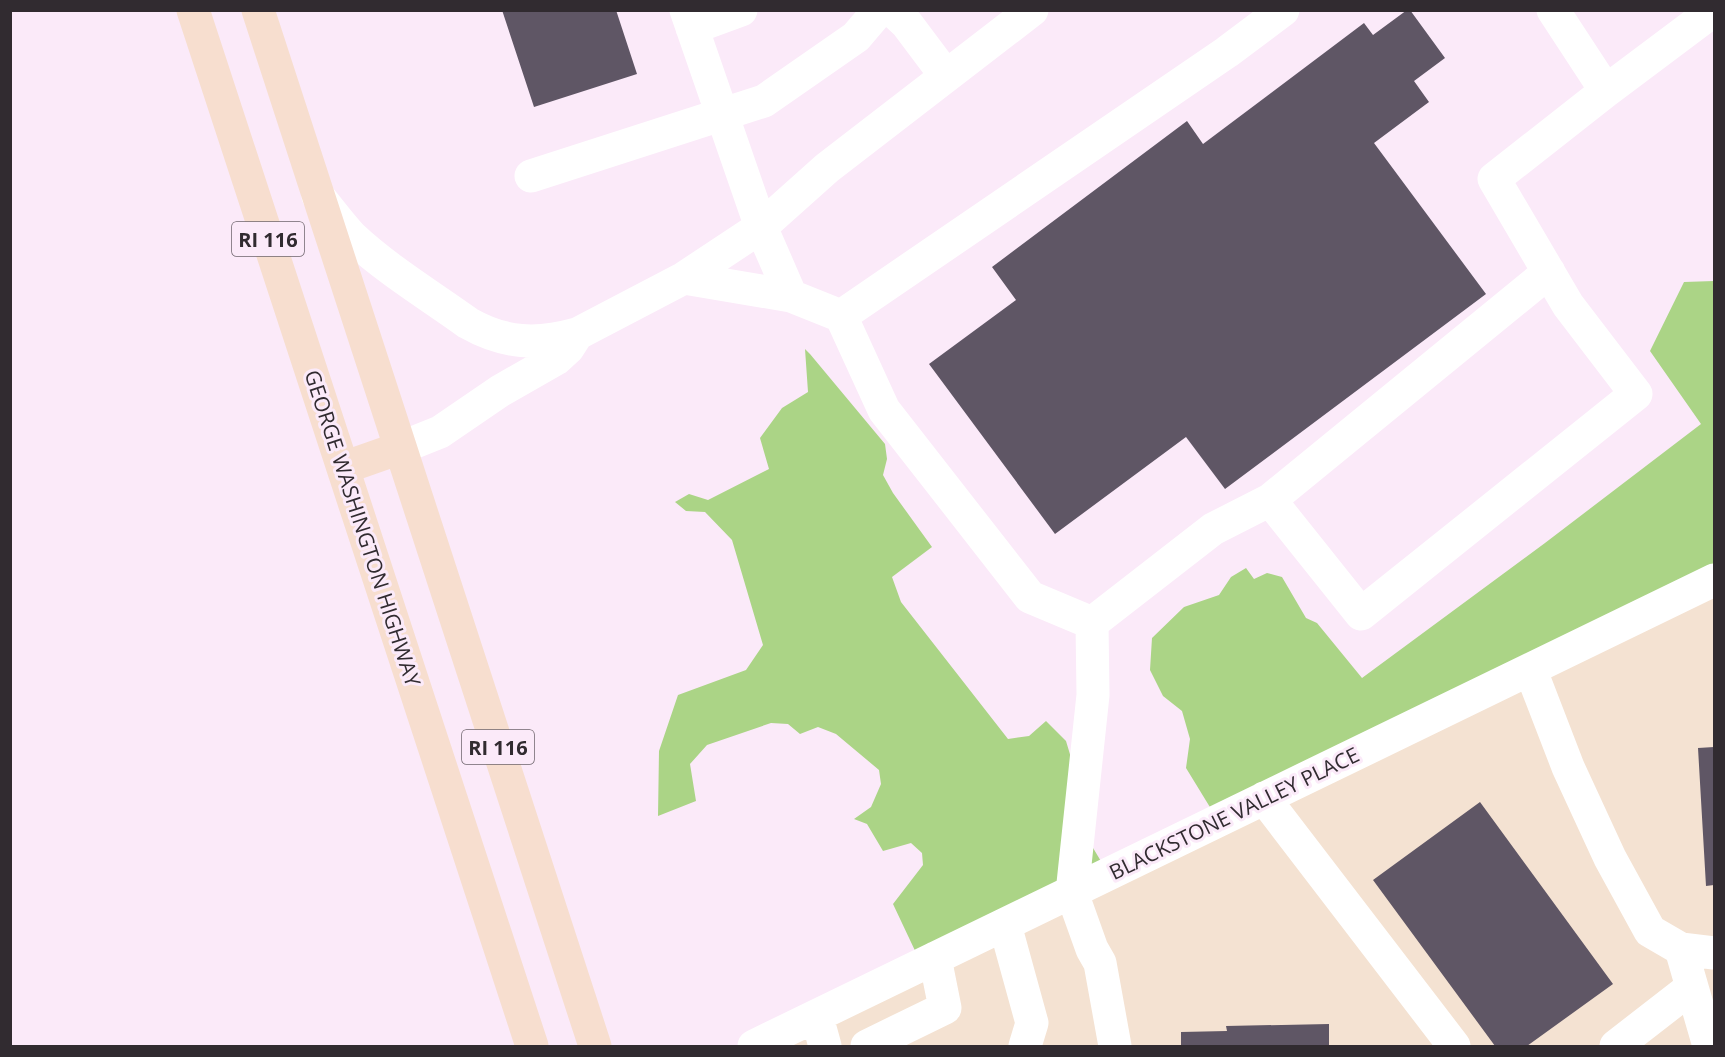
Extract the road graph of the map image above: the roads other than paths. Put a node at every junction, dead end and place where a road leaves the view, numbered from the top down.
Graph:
1 (193, 10) edge
2 (258, 10) edge
3 (741, 10) edge
4 (879, 10) edge
5 (892, 10) edge
6 (1032, 10) edge
7 (1283, 10) edge
8 (1553, 10) edge
9 (1708, 10) edge
10 (688, 19) edge
11 (946, 76) junction
12 (1606, 91) junction
13 (722, 114) junction
14 (531, 176) dead end
15 (318, 195) junction
16 (761, 226) junction
17 (1549, 272) junction
18 (684, 278) junction
19 (792, 296) junction
20 (841, 316) junction
21 (577, 334) junction
22 (400, 448) junction
23 (343, 468) junction
24 (1270, 500) junction
25 (1714, 580) edge
26 (1092, 623) junction
27 (1531, 671) junction
28 (1264, 798) junction
29 (1071, 892) junction
30 (1005, 925) junction
31 (1681, 949) junction
32 (1714, 953) edge
33 (935, 958) junction
34 (1692, 987) junction
35 (821, 1032) edge
36 (532, 1047) edge
37 (595, 1047) edge
38 (754, 1047) edge
39 (867, 1047) edge
40 (1025, 1047) edge
41 (1114, 1047) edge
42 (1454, 1047) edge
43 (1616, 1047) edge
44 (1709, 1047) edge

1 - 23 main road, GEORGE WASHINGTON HIGHWAY / RI 116
2 - 15 main road, RI 116
3 - 10 street
4 - 13 street
5 - 11 street
6 - 11 street
7 - 20 street
8 - 12 street
9 - 12 street
10 - 13 street
11 - 16 street
12 - 17 street
13 - 14 street
13 - 16 street
15 - 21 street
15 - 22 main road, RI 116
16 - 18 street
16 - 19 street
17 - 24 street
17 - 24 street
18 - 19 street
18 - 21 street
19 - 20 street
20 - 26 street
21 - 22 street
22 - 23 main road
22 - 37 main road, RI 116
23 - 36 main road, GEORGE WASHINGTON HIGHWAY / RI 116
24 - 26 street
25 - 27 street, BLACKSTONE VALLEY PLACE
26 - 29 street
27 - 28 street, BLACKSTONE VALLEY PLACE
27 - 31 street
28 - 29 street, BLACKSTONE VALLEY PLACE
28 - 42 street
29 - 30 street, BLACKSTONE VALLEY PLACE
29 - 41 street
30 - 33 street, BLACKSTONE VALLEY PLACE
30 - 40 street
31 - 32 street
31 - 34 street
33 - 35 street, BLACKSTONE VALLEY PLACE
33 - 39 street
34 - 43 street
34 - 44 street
35 - 38 street, BLACKSTONE VALLEY PLACE

